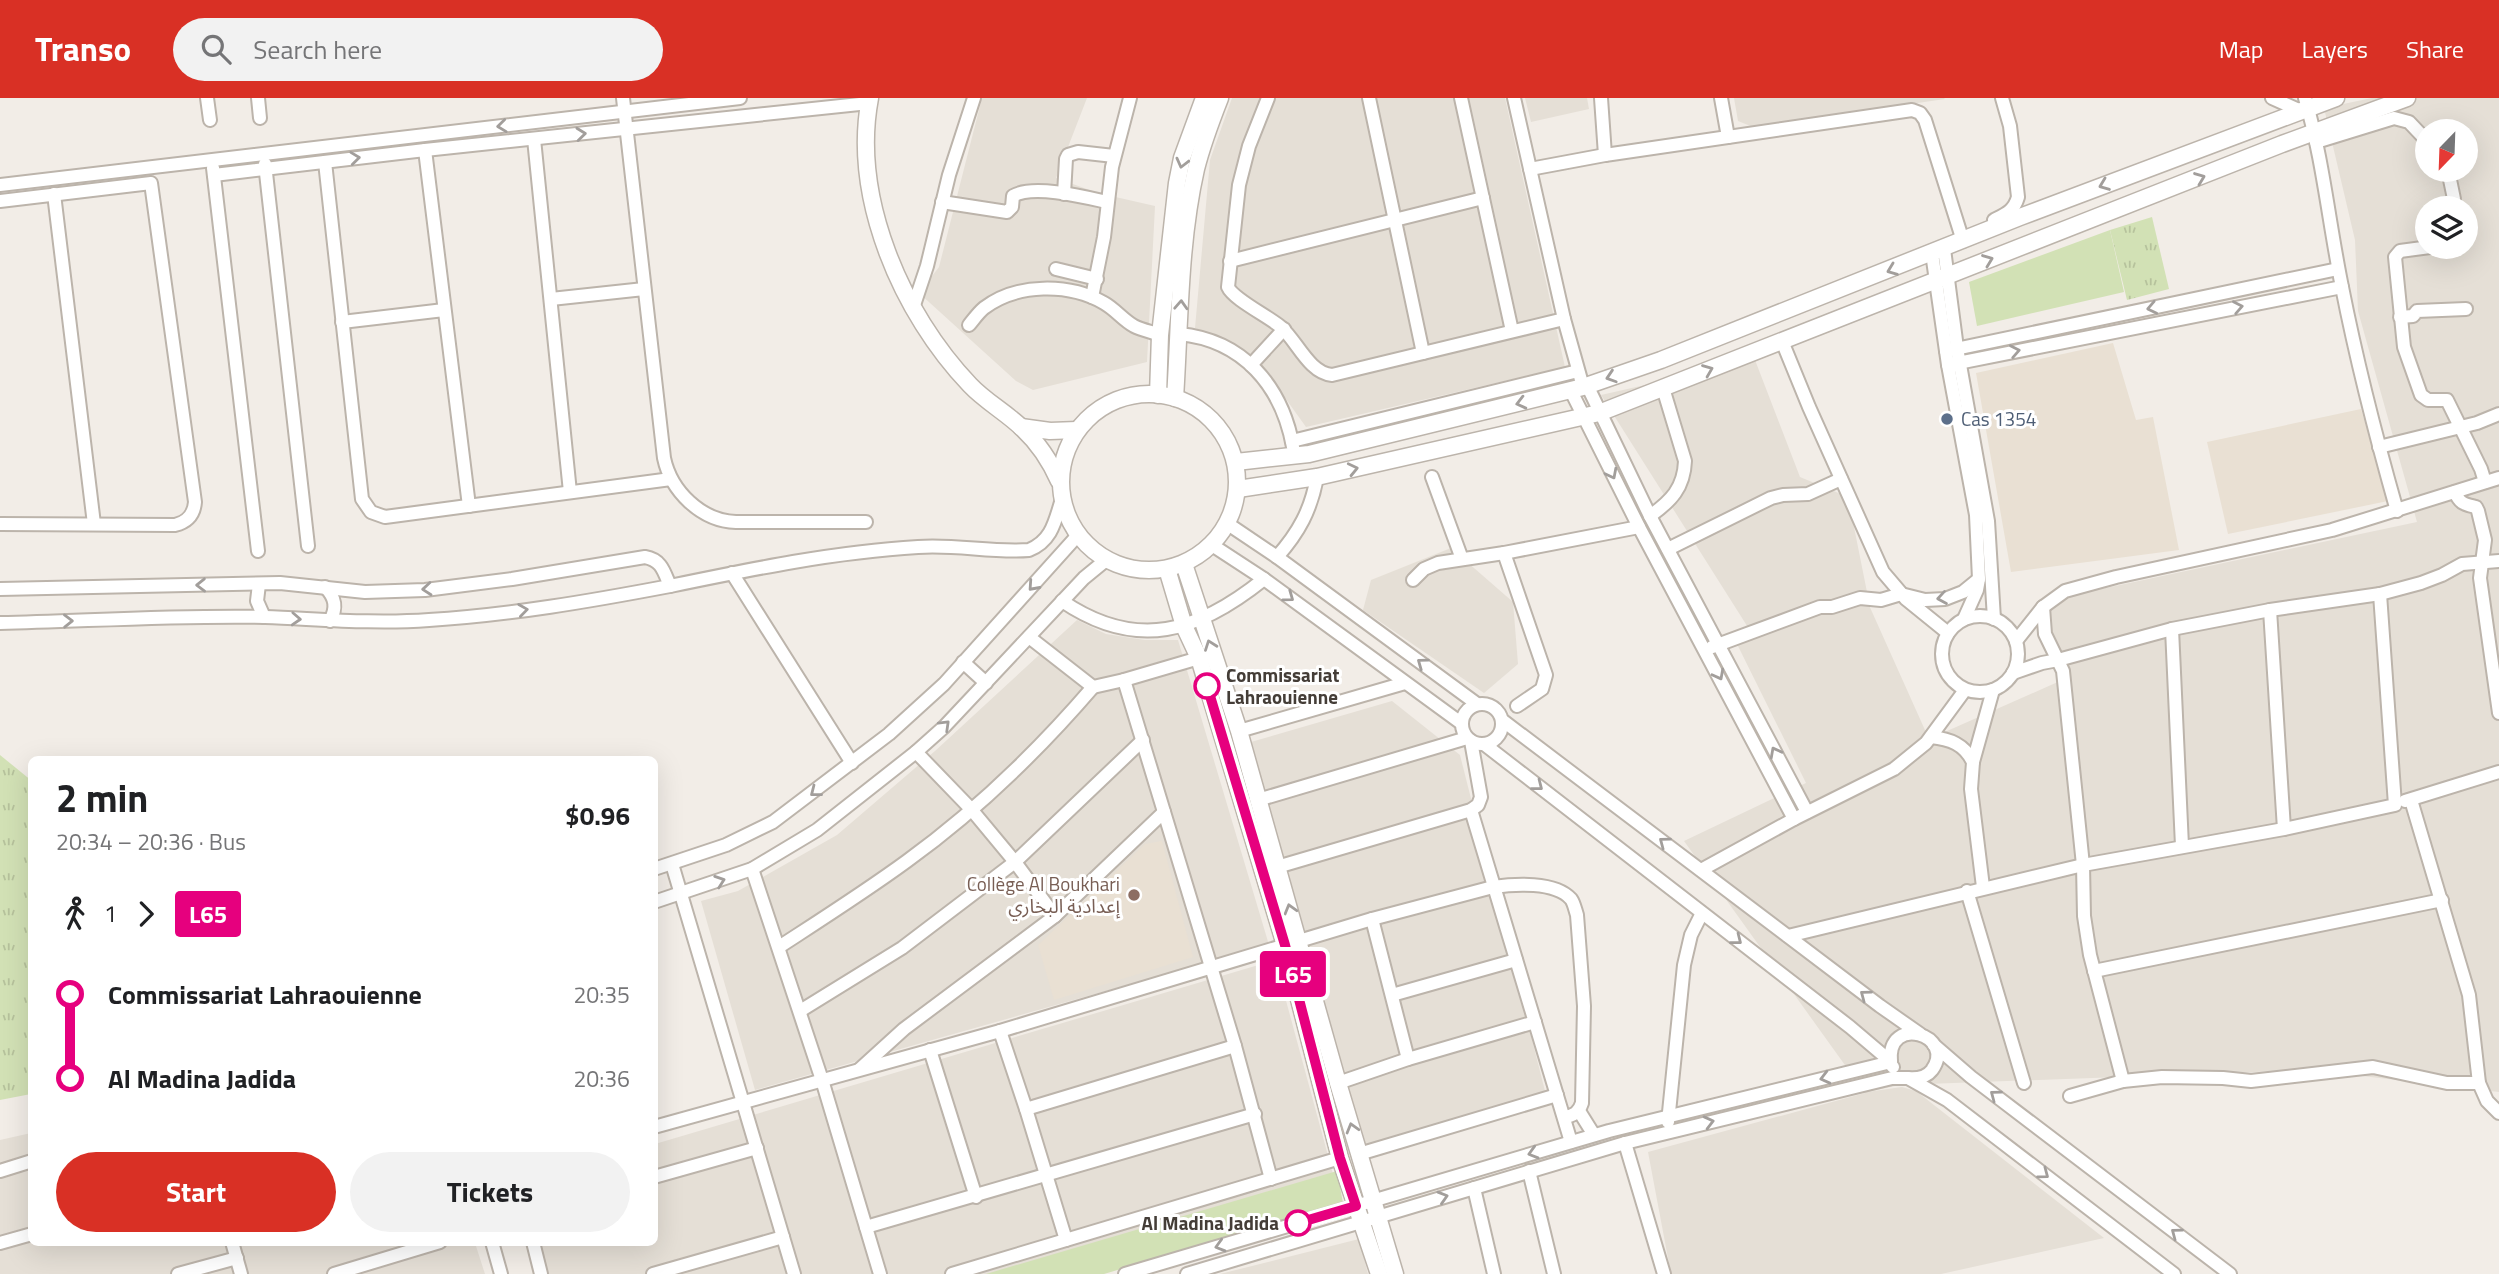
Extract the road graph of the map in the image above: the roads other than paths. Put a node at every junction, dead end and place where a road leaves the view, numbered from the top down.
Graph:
1 (207, 98) edge
2 (258, 98) edge
3 (622, 98) edge
4 (740, 98) edge
5 (974, 98) edge
6 (1130, 98) edge
7 (1203, 98) edge
8 (1220, 98) edge
9 (1268, 98) edge
10 (1369, 98) edge
11 (1461, 98) edge
12 (1514, 98) edge
13 (1601, 98) edge
14 (1721, 98) edge
15 (2002, 98) edge
16 (2272, 98) edge
17 (2336, 98) edge
18 (2407, 98) edge
19 (869, 100) edge
20 (805, 104) edge
21 (2304, 106) edge
22 (624, 112) junction
23 (260, 118) dead end
24 (210, 120) dead end
25 (2415, 128) edge
26 (626, 130) junction
27 (1728, 137) junction
28 (2315, 137) junction
29 (534, 139) junction
30 (425, 150) junction
31 (264, 154) junction
32 (1605, 155) junction
33 (1114, 156) junction
34 (212, 160) junction
35 (325, 162) junction
36 (266, 169) junction
37 (1530, 169) junction
38 (214, 175) junction
39 (0, 185) edge
40 (54, 194) junction
41 (1064, 194) junction
42 (1483, 198) junction
43 (0, 201) edge
44 (942, 202) junction
45 (1107, 202) junction
46 (1395, 219) junction
47 (1962, 238) junction
48 (2415, 250) edge
49 (1938, 251) junction
50 (1230, 261) junction
51 (1056, 269) dead end
52 (2339, 269) junction
53 (1941, 278) junction
54 (1097, 279) junction
55 (2342, 287) junction
56 (644, 289) junction
57 (1092, 297) junction
58 (551, 299) junction
59 (913, 308) junction
60 (2466, 309) dead end
61 (444, 310) junction
62 (2400, 317) junction
63 (1564, 319) junction
64 (342, 322) junction
65 (969, 325) dead end
66 (1284, 329) junction
67 (1512, 331) junction
68 (1179, 334) junction
69 (1160, 335) junction
70 (1782, 341) junction
71 (1952, 350) junction
72 (1423, 353) junction
73 (1954, 364) junction
74 (1251, 365) junction
75 (1579, 384) junction
76 (1663, 388) junction
77 (1158, 395) junction
78 (1175, 398) junction
79 (1599, 413) junction
80 (2499, 414) edge
81 (1583, 418) junction
82 (2460, 426) junction
83 (1021, 427) junction
84 (1077, 430) junction
85 (2379, 447) junction
86 (1293, 448) junction
87 (1236, 463) junction
88 (1317, 477) junction
89 (1432, 477) dead end
90 (2499, 478) edge
91 (671, 479) junction
92 (1841, 480) junction
93 (2485, 482) junction
94 (1238, 489) junction
95 (1061, 491) junction
96 (570, 492) junction
97 (2455, 492) junction
98 (468, 506) junction
99 (2397, 511) junction
100 (1650, 516) junction
101 (866, 522) dead end
102 (0, 524) edge
103 (94, 524) junction
104 (1228, 524) junction
105 (1639, 527) junction
106 (1077, 535) junction
107 (1212, 545) junction
108 (308, 546) dead end
109 (1668, 549) junction
110 (258, 551) dead end
111 (1504, 553) junction
112 (1277, 557) junction
113 (1462, 559) junction
114 (1106, 560) junction
115 (2482, 561) junction
116 (2499, 561) edge
117 (1184, 564) junction
118 (1167, 569) junction
119 (732, 573) junction
120 (1264, 579) junction
121 (1979, 579) junction
122 (1413, 580) dead end
123 (259, 583) junction
124 (670, 586) junction
125 (325, 587) junction
126 (0, 589) edge
127 (1901, 594) junction
128 (2380, 594) junction
129 (1062, 601) junction
130 (2043, 607) junction
131 (2270, 610) junction
132 (264, 617) junction
133 (1964, 619) junction
134 (1994, 619) junction
135 (1201, 620) junction
136 (330, 621) junction
137 (0, 622) edge
138 (1184, 626) junction
139 (2172, 629) junction
140 (1948, 633) junction
141 (1029, 638) junction
142 (2016, 641) junction
143 (1718, 644) junction
144 (1705, 649) junction
145 (1199, 658) junction
146 (2058, 660) junction
147 (963, 662) junction
148 (2013, 673) junction
149 (1124, 680) junction
150 (986, 683) junction
151 (1405, 683) junction
152 (1093, 687) junction
153 (1965, 690) junction
154 (1993, 690) junction
155 (1478, 704) junction
156 (1517, 706) dead end
157 (2499, 713) edge
158 (1502, 720) junction
159 (1461, 723) junction
160 (1239, 731) junction
161 (1931, 737) junction
162 (1143, 740) junction
163 (1469, 740) junction
164 (1484, 744) junction
165 (916, 752) junction
166 (1973, 762) junction
167 (852, 763) junction
168 (2499, 772) edge
169 (1258, 800) junction
170 (2411, 800) junction
171 (2395, 805) junction
172 (971, 809) junction
173 (1471, 810) junction
174 (1807, 812) junction
175 (1164, 813) junction
176 (1794, 819) junction
177 (2284, 829) junction
178 (2182, 846) junction
179 (1015, 862) junction
180 (672, 864) junction
181 (2083, 865) junction
182 (1277, 867) junction
183 (658, 868) edge
184 (752, 869) junction
185 (1701, 870) junction
186 (1493, 887) junction
187 (1983, 887) junction
188 (1967, 891) junction
189 (681, 895) junction
190 (2442, 900) junction
191 (658, 901) edge
192 (1702, 913) junction
193 (1055, 916) junction
194 (1372, 919) junction
195 (1788, 936) junction
196 (1292, 943) junction
197 (779, 947) junction
198 (1516, 960) junction
199 (1211, 966) junction
200 (2094, 971) junction
201 (1392, 995) junction
202 (800, 1011) junction
203 (1535, 1022) junction
204 (1000, 1031) junction
205 (1920, 1034) junction
206 (1933, 1043) junction
207 (1235, 1046) junction
208 (930, 1050) junction
209 (1408, 1059) junction
210 (1891, 1062) junction
211 (859, 1069) junction
212 (1908, 1079) junction
213 (822, 1080) junction
214 (2123, 1081) junction
215 (1338, 1083) junction
216 (2024, 1083) dead end
217 (2479, 1083) junction
218 (1558, 1095) junction
219 (2070, 1096) dead end
220 (743, 1102) junction
221 (1026, 1109) junction
222 (1579, 1111) junction
223 (2499, 1113) edge
224 (1255, 1114) junction
225 (1668, 1116) junction
226 (1564, 1117) junction
227 (658, 1127) edge
228 (1667, 1133) junction
229 (1594, 1135) junction
230 (1571, 1142) junction
231 (1625, 1143) junction
232 (757, 1148) junction
233 (1359, 1154) junction
234 (1340, 1158) junction
235 (28, 1162) edge
236 (0, 1171) edge
237 (1529, 1171) junction
238 (1046, 1175) junction
239 (658, 1176) edge
240 (1272, 1179) junction
241 (1474, 1188) junction
242 (976, 1197) junction
243 (1373, 1201) junction
244 (1359, 1214) junction
245 (1378, 1217) junction
246 (866, 1227) junction
247 (28, 1235) edge
248 (783, 1237) junction
249 (1066, 1240) junction
250 (0, 1243) edge
251 (233, 1246) edge
252 (427, 1246) edge
253 (493, 1246) edge
254 (534, 1246) edge
255 (237, 1258) junction
256 (178, 1274) edge
257 (241, 1274) edge
258 (334, 1274) edge
259 (501, 1274) edge
260 (541, 1274) edge
261 (653, 1274) edge
262 (794, 1274) edge
263 (880, 1274) edge
264 (952, 1274) edge
265 (1125, 1274) edge
266 (1189, 1274) edge
267 (1379, 1274) edge
268 (1395, 1274) edge
269 (1494, 1274) edge
270 (1554, 1274) edge
271 (1664, 1274) edge
272 (2174, 1274) edge
273 (2230, 1274) edge

1 - 24 street
2 - 23 street
3 - 22 street
4 - 22 street
5 - 44 street
6 - 33 street
7 -> 69 street
68 -> 8 street
9 - 50 street
10 - 46 street
11 - 42 street
12 - 37 street
13 - 32 street
14 - 27 street
15 - 47 street
16 - 21 street
17 - 21 street
18 - 28 street
19 - 20 street
19 - 59 street
20 - 26 street
21 - 28 street
21 -> 47 street
22 - 26 street
22 -> 31 street
25 - 28 street
29 -> 26 street
26 - 56 street
27 - 32 street
27 - 47 street
28 - 52 street
53 -> 28 street
29 - 30 street
29 - 58 street
35 -> 30 street
30 - 61 street
31 - 34 street
31 - 36 street
32 - 37 street
33 - 41 street
33 - 45 street
34 - 38 street
34 - 39 street
35 - 36 street
35 - 64 street
36 - 38 street
36 - 108 street
37 - 63 street
38 - 110 street
40 - 43 street
40 - 103 street
40 - 103 street
41 - 44 street
41 - 45 street
42 - 46 street
42 - 67 street
44 - 59 street
45 - 54 street
46 - 50 street
46 - 72 street
47 - 49 street
48 - 62 street
49 - 53 street
49 -> 75 street
50 - 66 street
51 - 54 street
52 - 55 street
52 -> 71 street
53 - 70 street
53 - 71 street
54 - 57 street
73 -> 55 street
55 - 85 street
56 - 58 street
56 - 91 street
57 - 65 street
57 - 69 street
58 - 96 street
59 - 83 street
60 - 62 street
61 - 64 street
61 - 98 street
62 - 82 street
63 - 67 street
63 - 75 street
64 - 98 street
66 - 72 street
66 - 74 street
67 - 72 street
68 - 74 street
68 - 78 street
69 - 77 street
76 -> 70 street
70 - 92 street
71 - 73 street
73 - 121 street
73 - 134 street
74 - 86 street
75 - 79 street
75 - 81 street
75 - 86 street
76 - 79 street
76 - 100 street
77 - 78 street
77 - 84 street
78 - 87 street
79 - 81 street
79 - 100 street
80 - 82 street
88 -> 81 street
81 -> 105 street
82 - 85 street
82 - 93 street
83 - 84 street
83 - 95 street
84 - 95 street
85 - 99 street
86 - 87 street
87 - 94 street
88 - 94 street
88 - 112 street
89 - 113 street
90 - 93 street
91 - 96 street
91 - 101 street
92 - 109 street
92 - 127 street
93 - 97 street
94 - 104 street
95 - 106 street
95 - 119 street
96 - 98 street
97 - 99 street
97 - 115 street
99 - 130 street
100 - 109 street
102 - 103 street
104 - 107 street
104 - 112 street
105 - 111 street
105 - 144 street
106 - 114 street
106 -> 147 street
107 - 117 street
107 - 120 street
109 - 143 street
111 - 113 street
111 - 156 street
155 -> 112 street
113 - 122 street
114 - 118 street
114 - 129 street
115 - 116 street
115 - 128 street
115 - 157 street
117 - 118 street
117 - 135 street
118 - 138 street
119 - 124 street
119 - 167 street
120 - 135 street
120 -> 151 street
121 -> 127 street
121 - 133 street
123 - 125 street
123 -> 126 street
123 - 132 street
124 -> 125 street
136 -> 124 street
125 - 136 street
127 - 140 street
127 - 143 street
128 - 131 street
128 - 171 street
129 - 138 street
129 - 141 street
130 - 142 street
130 - 146 street
131 - 139 street
131 - 177 street
132 -> 136 street
137 -> 132 street
133 - 134 street
133 - 140 street
134 - 142 street
135 - 138 street
160 -> 135 street
138 - 145 street
139 - 146 street
139 - 178 street
140 - 153 street
141 - 150 street
141 - 152 street
142 - 148 street
143 - 144 street
174 -> 143 street
144 -> 176 street
145 - 149 street
145 - 196 street
146 - 148 street
146 - 181 street
147 - 150 street
147 - 167 street
148 - 154 street
149 - 152 street
149 - 162 street
165 -> 150 street
151 - 159 street
151 - 160 street
152 - 172 street
153 - 154 street
153 - 161 street
154 - 166 street
155 - 158 street
155 - 159 street
158 - 164 street
185 -> 158 street
159 - 163 street
160 - 169 street
161 - 166 street
161 - 174 street
162 - 175 street
162 - 179 street
163 - 164 street
163 - 169 street
163 - 173 street
164 -> 192 street
165 - 172 street
165 - 184 street
166 - 187 street
167 -> 180 street
168 - 170 street
169 - 182 street
170 - 171 street
170 - 190 street
171 - 177 street
172 - 179 street
172 - 197 street
173 - 182 street
173 - 186 street
174 - 176 street
175 - 193 street
175 - 199 street
176 - 185 street
177 - 178 street
178 - 181 street
179 - 193 street
179 - 202 street
180 - 183 street
180 - 189 street
181 - 187 street
181 - 200 street
196 -> 182 street
189 -> 184 street
184 - 197 street
185 - 195 street
186 - 194 street
186 - 198 street
186 - 222 street
187 - 188 street
188 - 195 street
188 - 216 street
189 - 191 street
189 - 220 street
190 - 200 street
190 - 217 street
192 -> 210 street
192 - 225 street
193 - 211 street
194 - 196 street
194 - 201 street
205 -> 195 street
196 - 199 street
196 - 215 street
196 - 234 street
197 - 202 street
198 - 201 street
198 - 203 street
199 - 204 street
199 - 207 street
200 - 214 street
201 - 209 street
202 - 213 street
203 - 209 street
203 - 218 street
204 - 208 street
204 - 221 street
205 - 206 street
205 - 210 street
206 - 212 street
273 -> 206 street
207 - 221 street
207 - 224 street
208 - 211 street
208 - 242 street
209 - 215 street
210 - 212 street
210 -> 225 street
211 - 213 street
228 -> 212 street
212 -> 272 street
213 - 220 street
213 - 246 street
214 - 217 street
214 - 219 street
233 -> 215 street
217 - 223 street
218 - 226 street
218 - 233 street
220 - 227 street
220 - 232 street
221 - 238 street
222 - 226 street
222 - 229 street
224 - 238 street
224 - 240 street
225 - 228 street
225 - 229 street
226 - 230 street
228 - 231 street
229 - 230 street
230 -> 243 street
231 - 237 street
231 - 271 street
232 - 239 street
232 - 248 street
233 - 243 street
234 - 240 street
234 - 244 street
235 - 236 street
237 - 241 street
237 - 270 street
238 - 242 street
238 - 249 street
240 - 249 street
245 -> 241 street
241 - 269 street
242 - 246 street
243 - 244 street
243 - 245 street
244 - 245 street
244 -> 265 street
244 - 266 street
244 - 267 street
245 - 268 street
246 - 263 street
247 - 250 street
248 - 261 street
248 - 262 street
249 - 264 street
251 - 255 street
252 - 258 street
253 - 259 street
254 - 260 street
255 - 256 street
255 - 257 street

